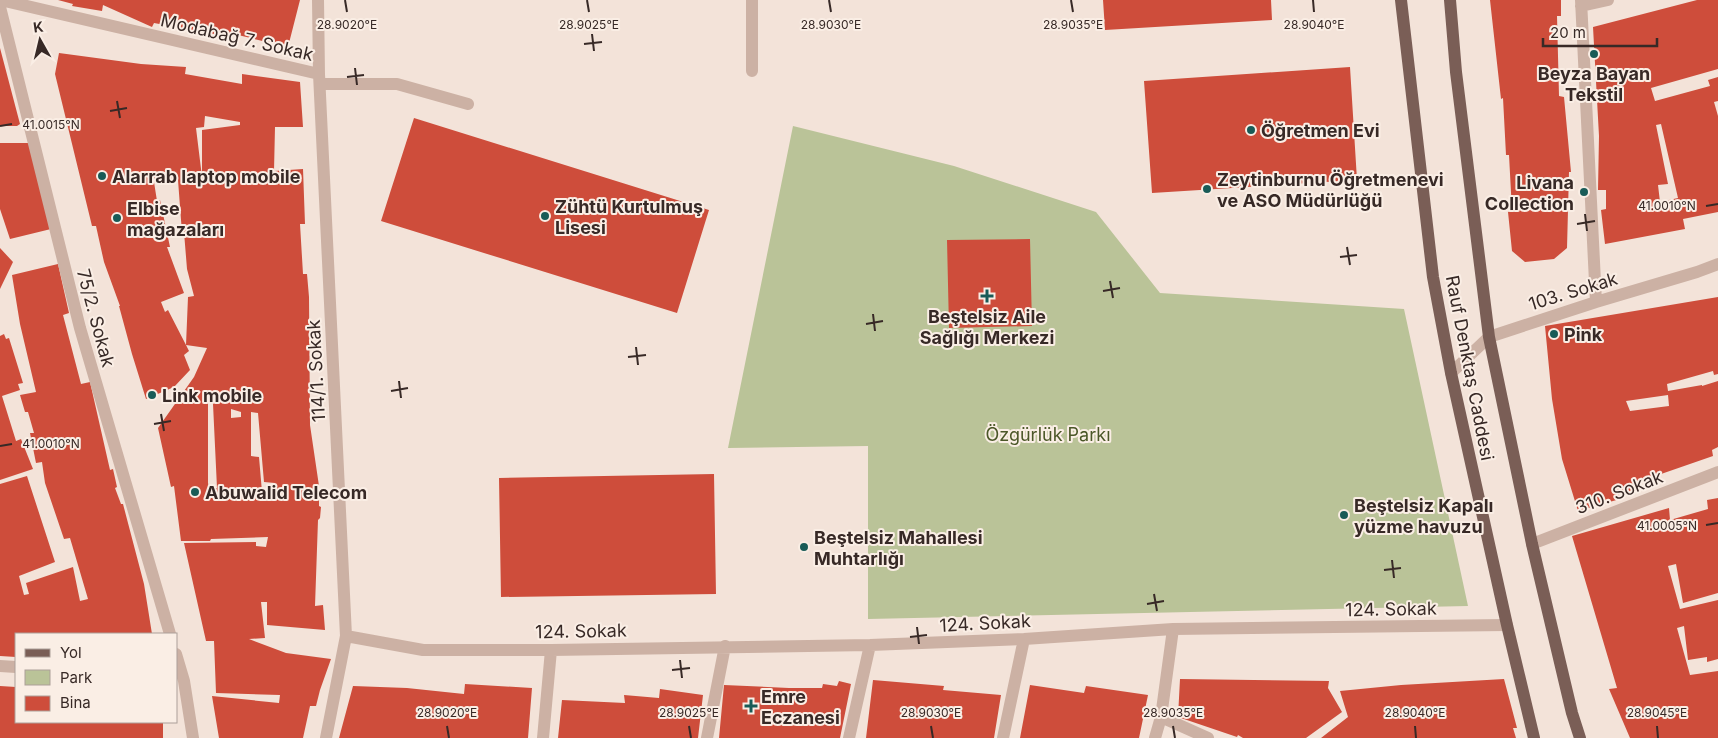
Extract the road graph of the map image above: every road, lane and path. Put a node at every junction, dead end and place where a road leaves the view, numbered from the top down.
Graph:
1 (1, 0) edge
2 (318, 0) edge
3 (752, 0) edge
4 (1401, 0) edge
5 (1450, 0) edge
6 (1608, 0) edge
7 (1581, 3) edge
8 (0, 7) edge
9 (752, 71) dead end
10 (319, 79) junction
11 (468, 104) dead end
12 (1718, 264) edge
13 (1596, 302) junction
14 (1489, 336) junction
15 (1451, 372) junction
16 (1718, 472) edge
17 (1532, 544) junction
18 (1507, 625) junction
19 (1173, 629) junction
20 (170, 633) edge
21 (346, 636) junction
22 (1024, 639) junction
23 (870, 645) junction
24 (725, 646) junction
25 (551, 650) junction
26 (0, 666) edge
27 (15, 667) edge
28 (178, 668) edge
29 (180, 681) edge
30 (1161, 717) junction
31 (193, 738) edge
32 (326, 738) edge
33 (543, 738) edge
34 (707, 738) edge
35 (849, 738) edge
36 (1003, 738) edge
37 (1155, 738) edge
38 (1208, 738) edge
39 (1534, 738) edge
40 (1580, 738) edge

1 - 10 street, Modabağ 7. Sokak
2 - 10 street, 114/1. Sokak
3 - 9 street
4 - 15 main road, Rauf Denktaş Caddesi
5 - 14 main road, Rauf Denktaş Caddesi
6 - 7 street
7 - 13 street
8 - 20 street, 75/2. Sokak
10 - 11 street, Modabağ 7. Sokak
10 - 21 street, 114/1. Sokak
12 - 13 street, 103. Sokak
13 - 14 street, 103. Sokak
14 - 15 street, 103. Sokak
14 - 17 main road, Rauf Denktaş Caddesi
15 - 18 main road, Rauf Denktaş Caddesi
16 - 17 street, 310. Sokak
17 - 40 main road, Rauf Denktaş Caddesi
18 - 19 street, 124. Sokak
18 - 39 main road, Rauf Denktaş Caddesi
19 - 22 street, 124. Sokak
19 - 30 street
21 - 25 street, 124. Sokak
21 - 32 street, 114/1. Sokak
22 - 23 street, 124. Sokak
22 - 36 street
23 - 24 street, 124. Sokak
23 - 35 street
24 - 25 street, 124. Sokak
24 - 34 street
25 - 33 street
26 - 27 street
28 - 29 street
29 - 31 street
30 - 37 street
30 - 38 street

